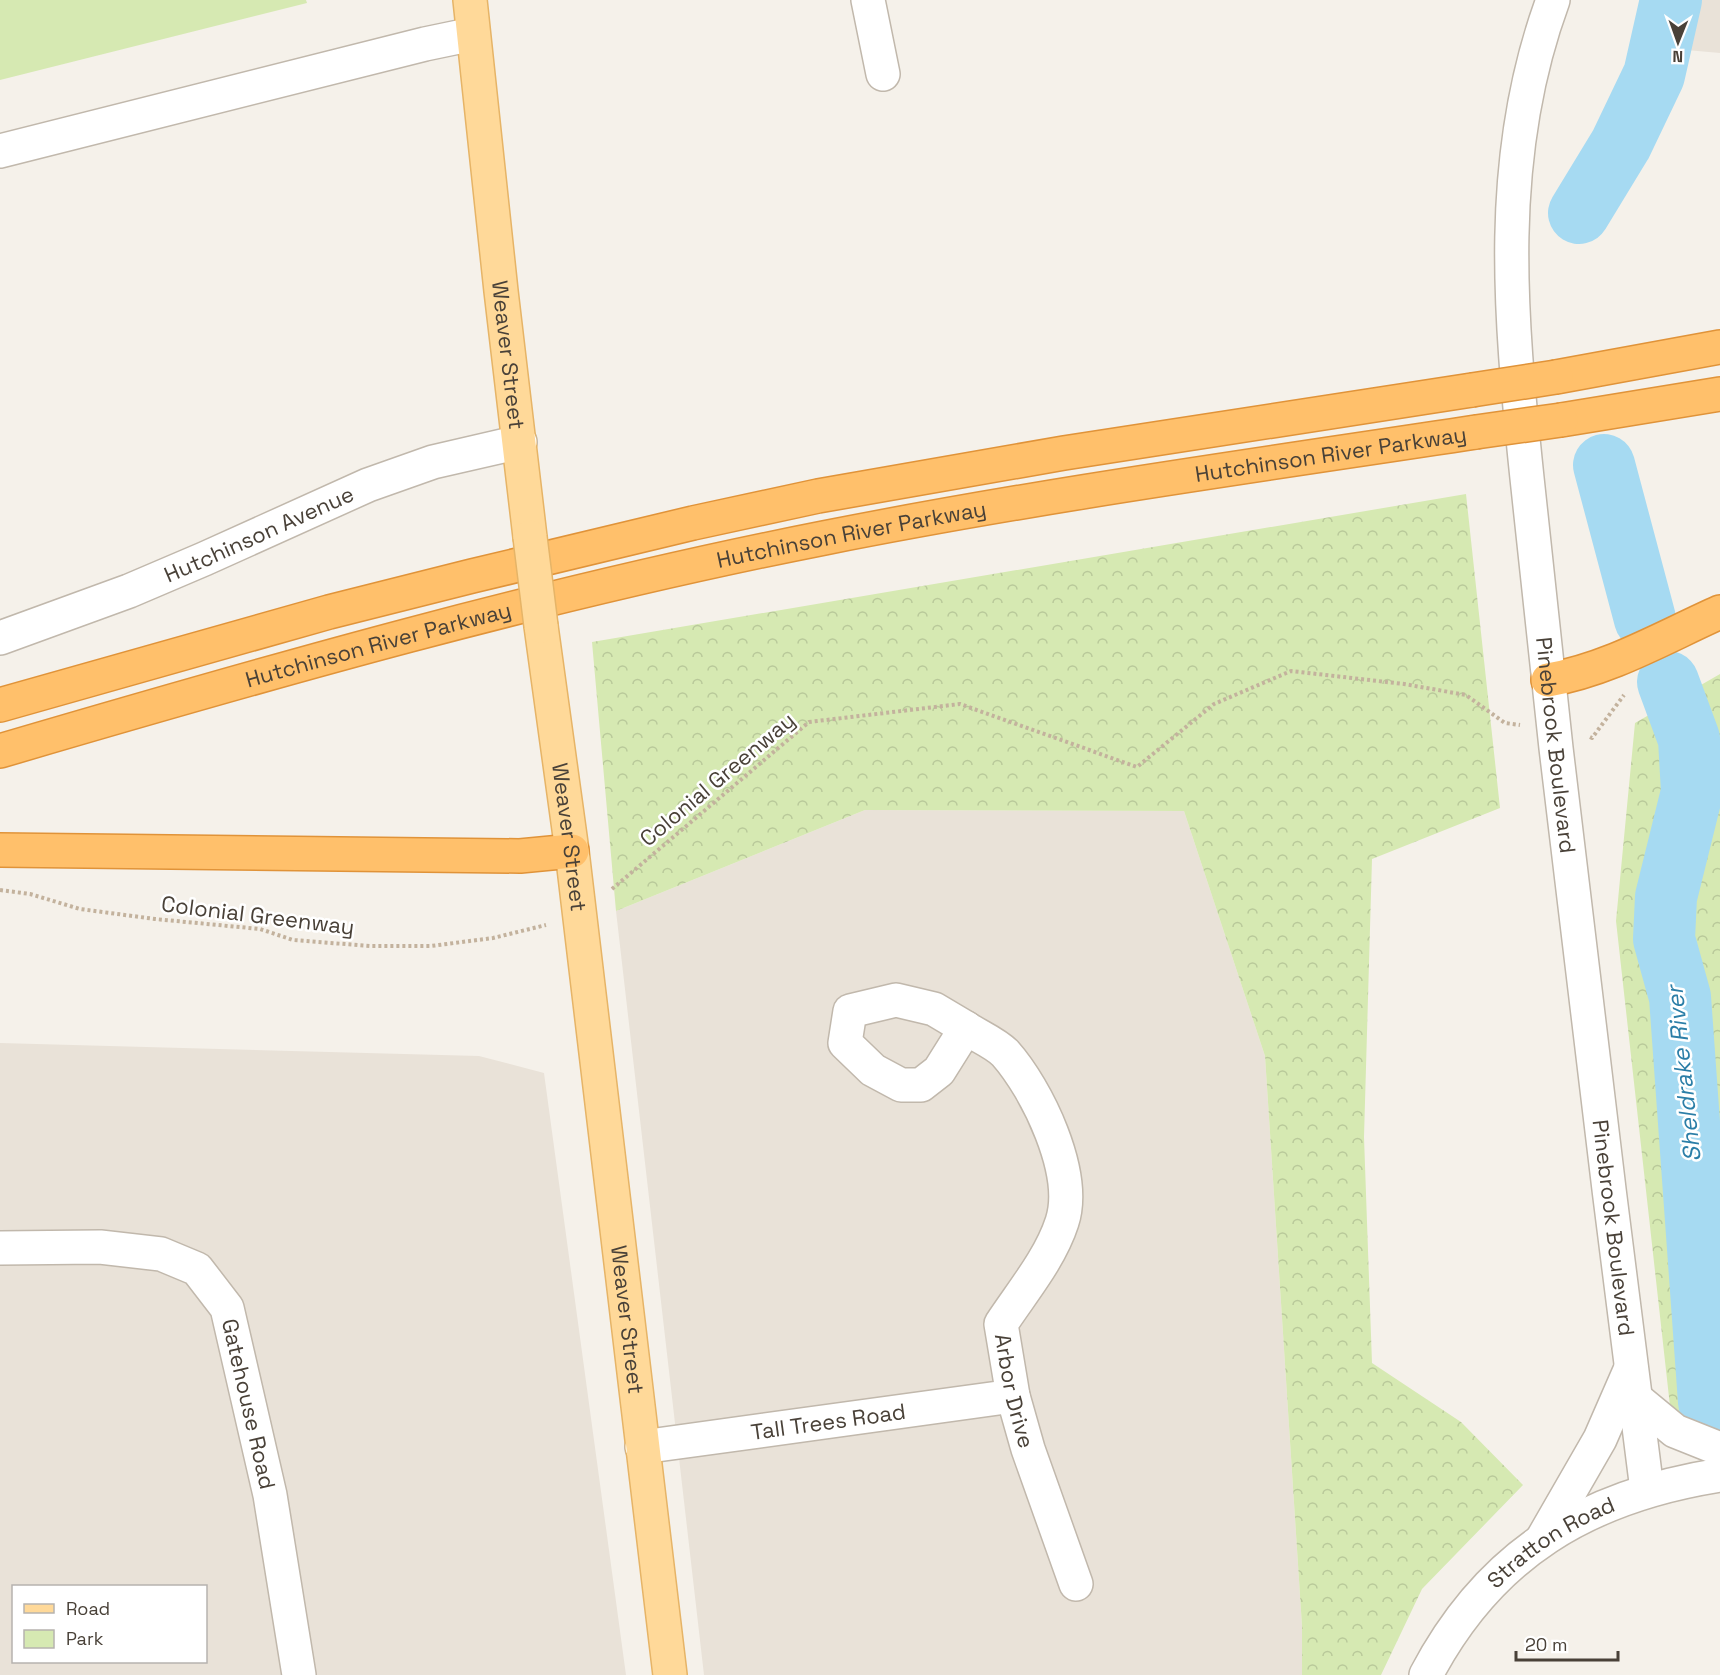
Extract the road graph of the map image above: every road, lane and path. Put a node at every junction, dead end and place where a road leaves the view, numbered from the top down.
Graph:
1 (470, 0) edge
2 (868, 0) edge
3 (1553, 0) edge
4 (473, 34) junction
5 (883, 74) dead end
6 (0, 151) edge
7 (1720, 347) edge
8 (1720, 394) edge
9 (520, 442) junction
10 (1720, 612) edge
11 (0, 638) edge
12 (1548, 680) junction
13 (1630, 686) dead end
14 (0, 705) edge
15 (1554, 730) junction
16 (0, 751) edge
17 (0, 850) edge
18 (572, 851) junction
19 (0, 890) edge
20 (579, 917) junction
21 (966, 1028) dead end
22 (0, 1248) edge
23 (1633, 1383) junction
24 (1013, 1396) junction
25 (642, 1447) junction
26 (1720, 1449) edge
27 (1720, 1474) edge
28 (1647, 1490) junction
29 (1540, 1542) junction
30 (1076, 1584) dead end
31 (299, 1675) edge
32 (670, 1675) edge
33 (1426, 1675) edge

1 - 4 main road, Weaver Street
2 - 5 street
3 - 12 street, Pinebrook Boulevard
4 - 6 street
4 - 9 main road, Weaver Street
7 - 14 highway, Hutchinson River Parkway, bridge
8 - 16 highway, Hutchinson River Parkway, bridge
9 - 11 street, Hutchinson Avenue
9 - 18 main road, Weaver Street, bridge
10 - 12 highway
12 - 15 street, Pinebrook Boulevard
13 - 15 path, Colonial Greenway
15 - 20 path, Colonial Greenway
15 - 23 street, Pinebrook Boulevard
17 - 18 highway
18 - 20 main road, Weaver Street
19 - 20 path, Colonial Greenway
20 - 25 main road, Weaver Street
21 - 24 street, Arbor Drive
22 - 31 street, Gatehouse Road
23 - 26 street
23 - 28 street, Pinebrook Boulevard
23 - 29 street
24 - 25 street, Tall Trees Road
24 - 30 street, Arbor Drive
25 - 32 main road, Weaver Street
27 - 28 street, Stratton Road
28 - 29 street, Stratton Road
29 - 33 street, Stratton Road

